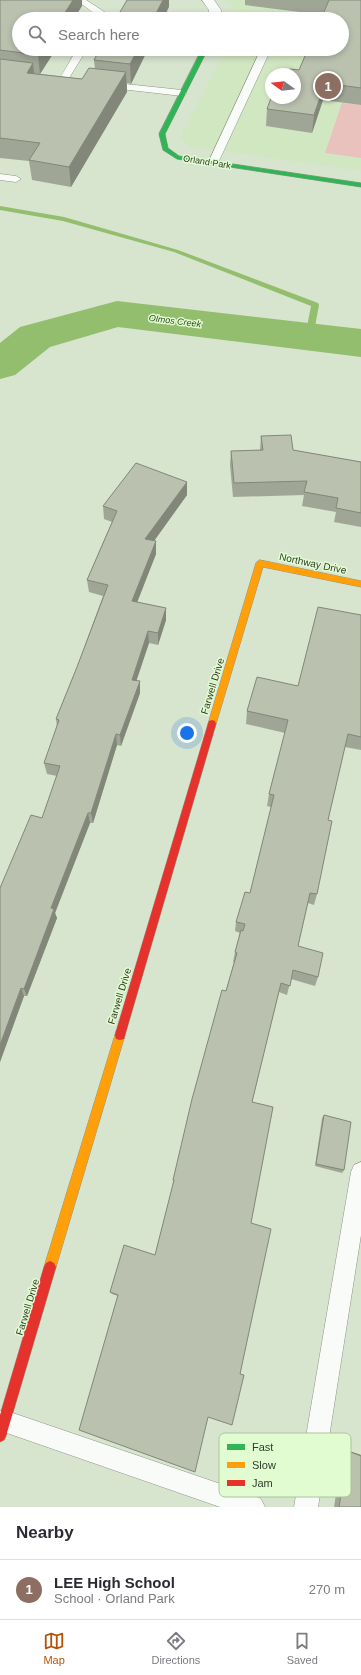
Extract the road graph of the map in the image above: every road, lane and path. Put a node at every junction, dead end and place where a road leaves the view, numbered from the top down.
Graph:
1 (80, 0) edge
2 (208, 0) edge
3 (98, 12) edge
4 (215, 12) edge
5 (78, 56) edge
6 (201, 56) edge
7 (263, 56) edge
8 (31, 78) edge
9 (63, 81) junction
10 (76, 82) edge
11 (96, 84) edge
12 (182, 93) junction
13 (213, 163) junction
14 (0, 177) edge
15 (16, 179) dead end
16 (361, 185) edge
17 (260, 563) joint
18 (361, 584) edge
19 (361, 1172) edge
20 (2, 1426) edge
21 (318, 1433) edge
22 (219, 1496) edge
23 (222, 1497) edge
24 (308, 1497) edge
25 (253, 1507) edge
26 (306, 1507) edge

1 - 3 lane
2 - 4 street
5 - 9 lane
6 - 12 street, Orland Park
7 - 13 lane
8 - 9 lane
9 - 10 lane
11 - 12 lane
12 - 13 street, Orland Park
13 - 16 street, Orland Park
14 - 15 lane
17 - 18 street, Northway Drive
17 - 20 street, Farwell Drive
19 - 21 lane
20 - 22 lane
23 - 25 lane
24 - 26 lane

